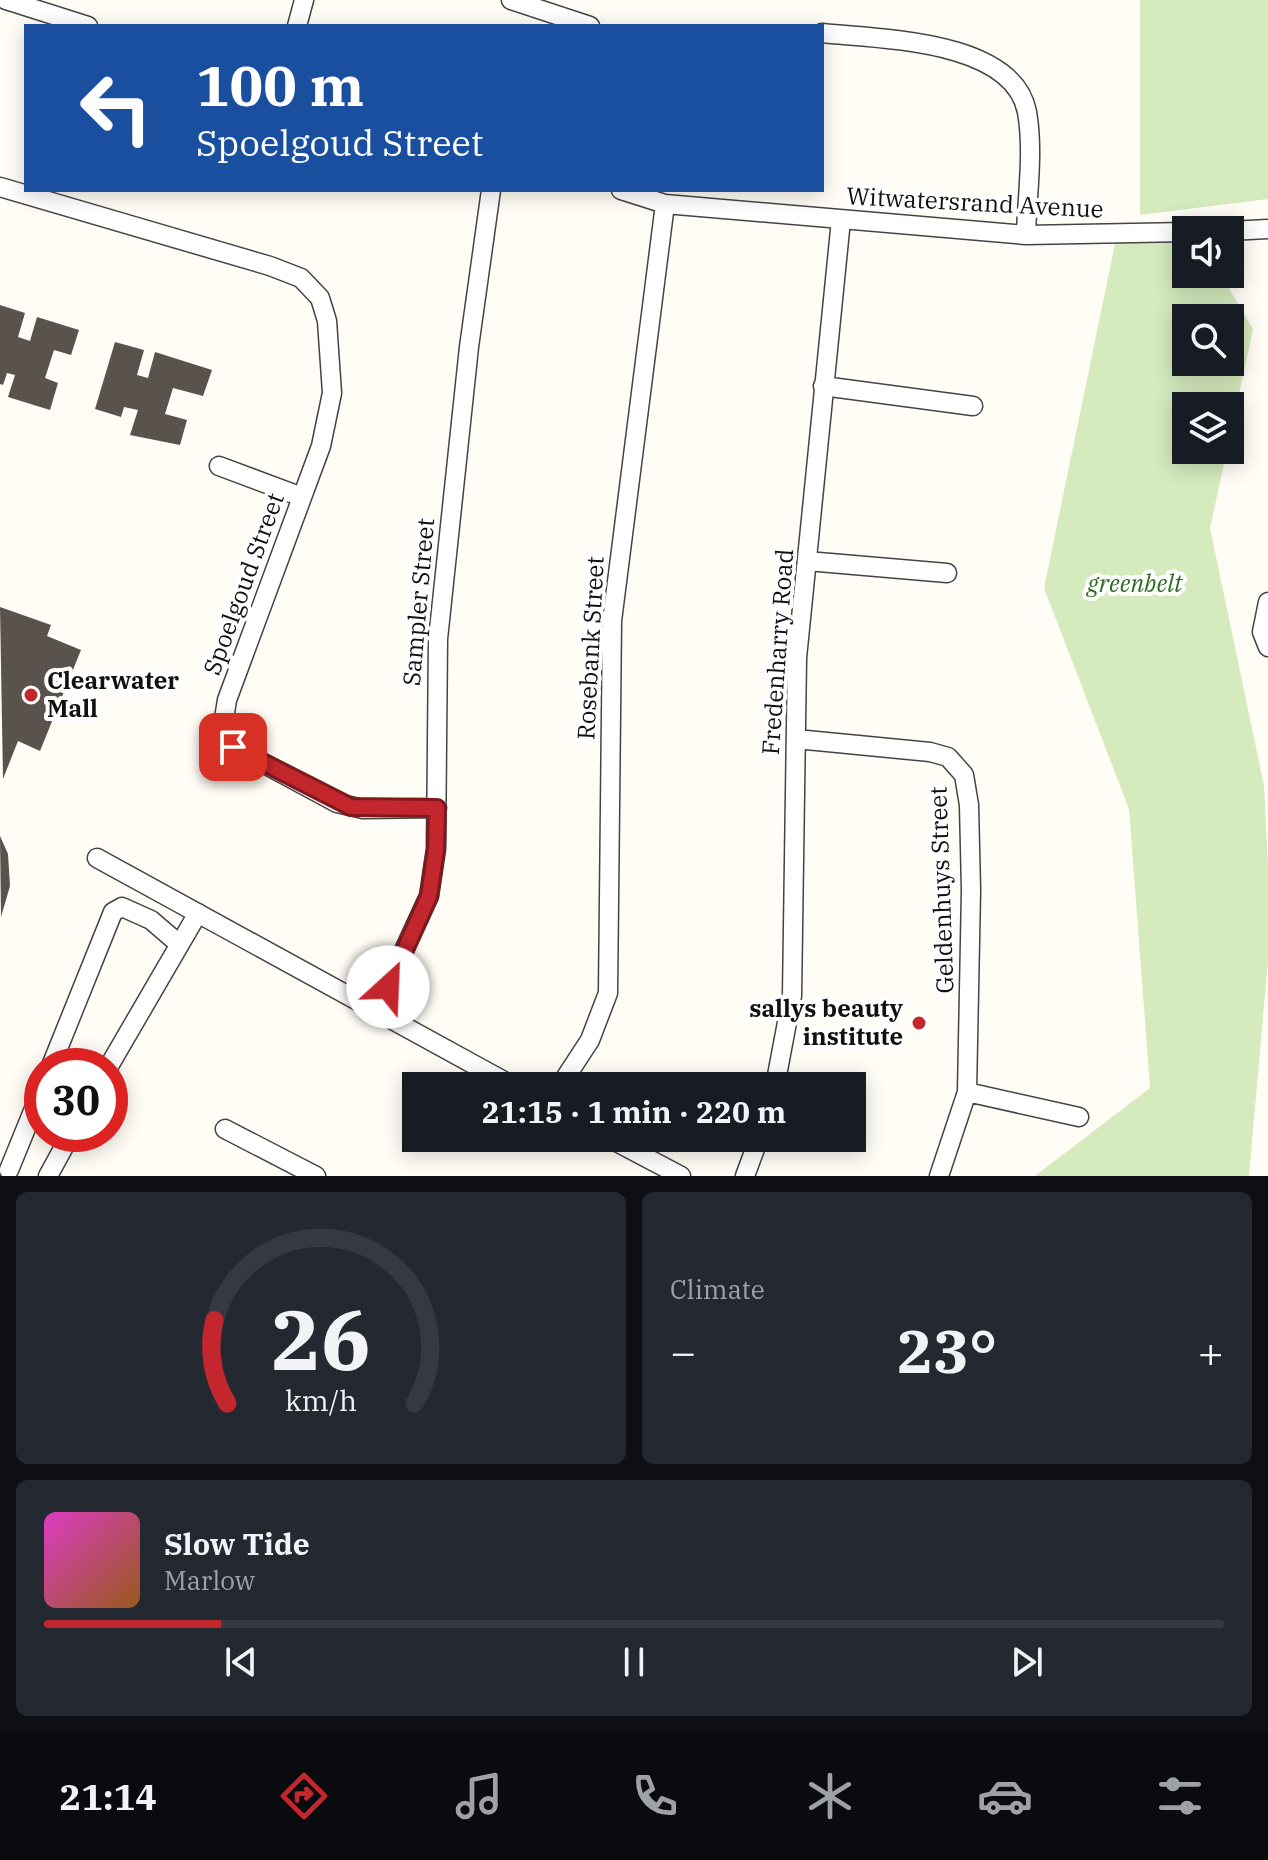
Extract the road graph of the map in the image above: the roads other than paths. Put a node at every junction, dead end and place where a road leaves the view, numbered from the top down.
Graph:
1 (6, 0) edge
2 (304, 0) edge
3 (511, 0) edge
4 (82, 24) edge
5 (298, 24) edge
6 (584, 24) edge
7 (824, 33) edge
8 (0, 187) edge
9 (491, 192) edge
10 (627, 192) edge
11 (665, 204) junction
12 (841, 220) junction
13 (1268, 229) edge
14 (1244, 230) edge
15 (1172, 232) edge
16 (1026, 235) junction
17 (823, 386) junction
18 (973, 406) dead end
19 (219, 466) dead end
20 (302, 497) junction
21 (807, 561) junction
22 (947, 573) dead end
23 (1268, 602) edge
24 (1268, 647) edge
25 (796, 739) junction
26 (437, 808) junction
27 (97, 858) dead end
28 (184, 924) junction
29 (377, 1009) junction
30 (58, 1048) edge
31 (119, 1048) edge
32 (488, 1072) edge
33 (569, 1072) edge
34 (778, 1072) edge
35 (967, 1092) junction
36 (1079, 1117) dead end
37 (225, 1129) dead end
38 (24, 1133) edge
39 (61, 1152) edge
40 (636, 1152) edge
41 (754, 1152) edge
42 (9, 1170) dead end
43 (48, 1176) edge
44 (316, 1176) edge
45 (681, 1176) edge
46 (745, 1176) edge
47 (939, 1176) edge

1 - 4 street
2 - 5 street
3 - 6 street
7 - 16 street
8 - 20 street, Spoelgoud Street
9 - 26 street, Sampler Street
10 - 11 street, Witwatersrand Avenue
11 - 12 street, Witwatersrand Avenue
11 - 33 street, Rosebank Street
12 - 16 street, Witwatersrand Avenue
12 - 17 street, Fredenharry Road
13 - 14 street
15 - 16 street, Witwatersrand Avenue
17 - 18 street
17 - 21 street, Fredenharry Road
19 - 20 street
20 - 26 street, Spoelgoud Street
21 - 22 street
21 - 25 street, Fredenharry Road
23 - 24 street
25 - 34 street, Fredenharry Road
25 - 35 street, Geldenhuys Street
26 - 29 street, Sampler Street
27 - 28 street
28 - 29 street
28 - 30 street
28 - 31 street
29 - 32 street
35 - 36 street
35 - 47 street, Geldenhuys Street
37 - 44 street
38 - 42 street
39 - 43 street
40 - 45 street
41 - 46 street

